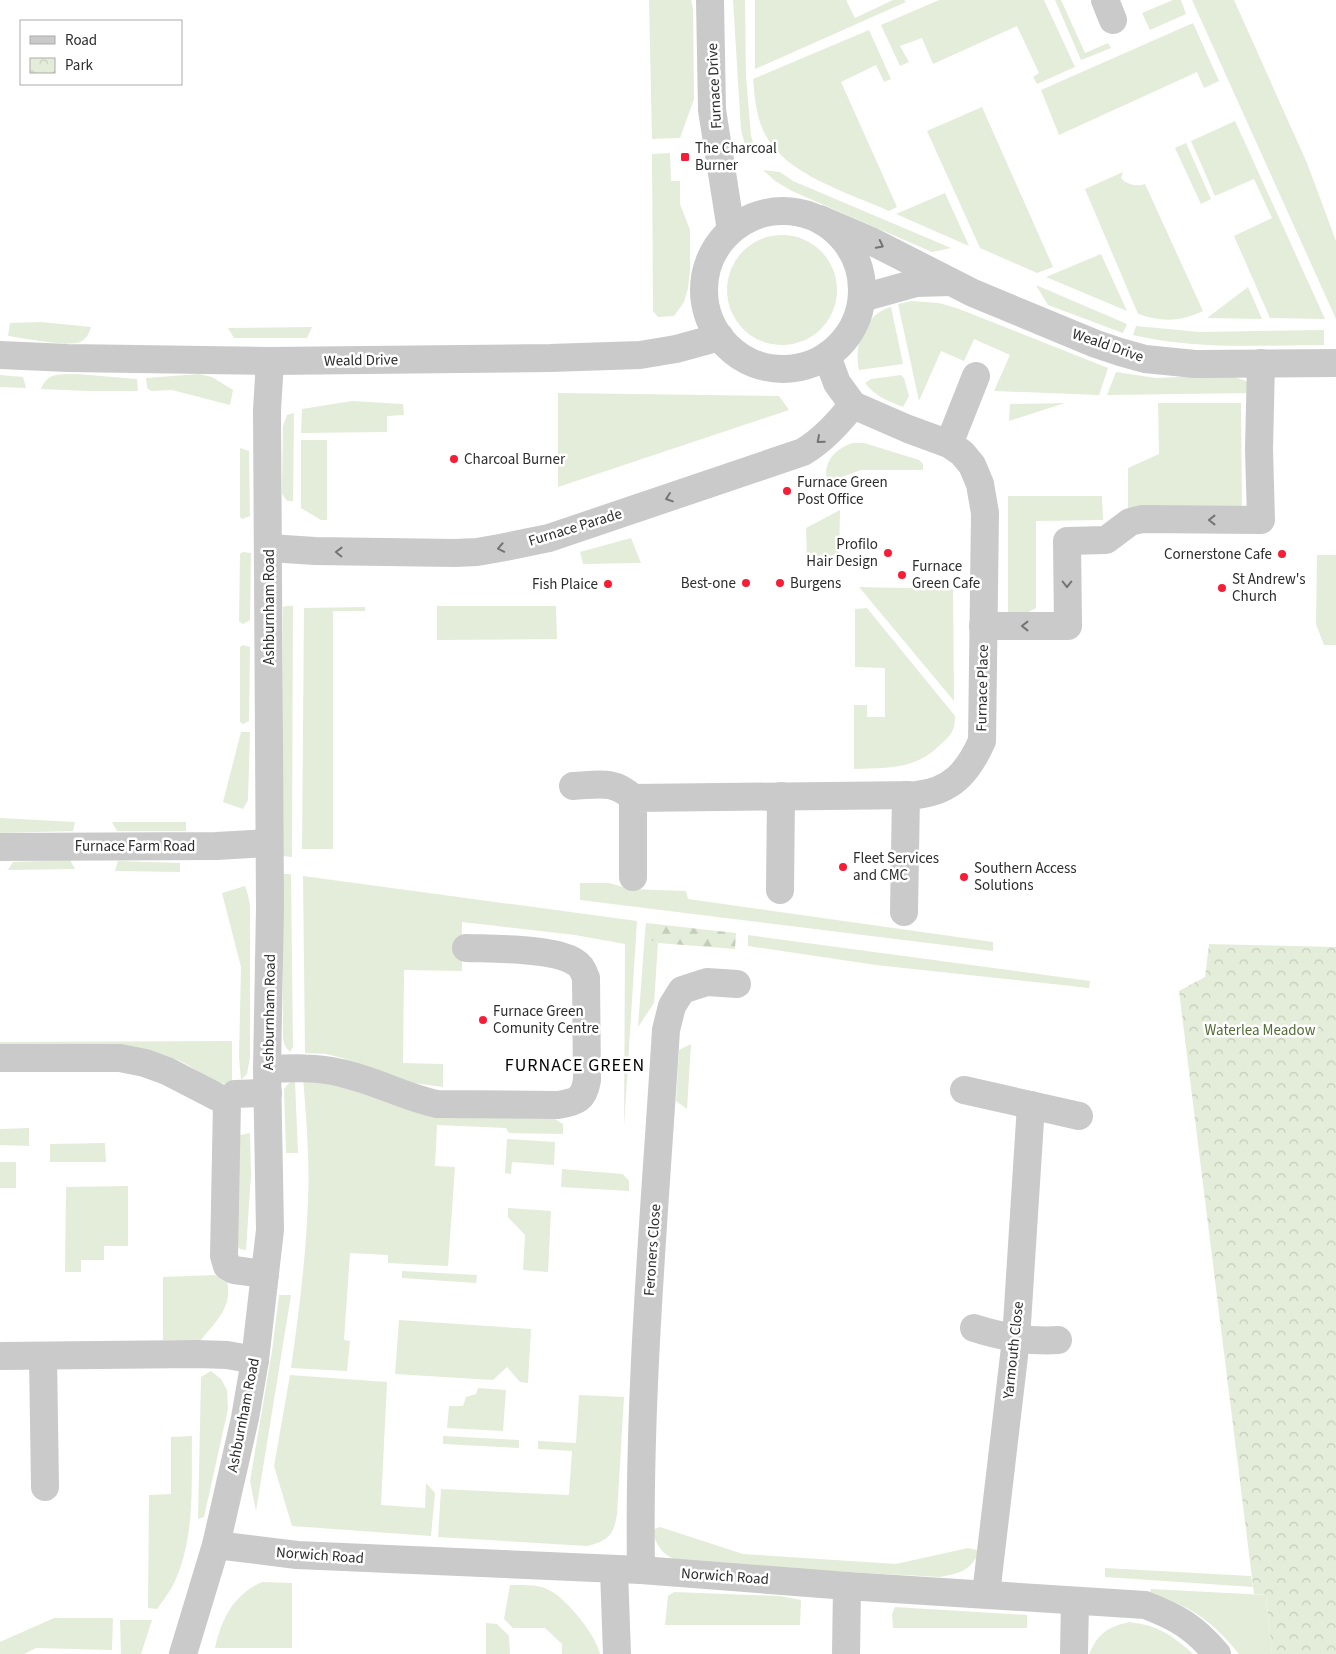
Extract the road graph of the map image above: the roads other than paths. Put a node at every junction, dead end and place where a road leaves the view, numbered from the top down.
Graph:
1 (710, 0) edge
2 (820, 219) junction
3 (731, 230) junction
4 (950, 282) junction
5 (862, 298) junction
6 (720, 337) junction
7 (0, 354) edge
8 (827, 356) junction
9 (270, 361) junction
10 (1261, 363) junction
11 (1336, 363) edge
12 (976, 376) dead end
13 (853, 405) junction
14 (949, 444) junction
15 (269, 548) junction
16 (983, 626) junction
17 (573, 786) dead end
18 (906, 795) junction
19 (781, 796) junction
20 (633, 798) junction
21 (269, 843) junction
22 (0, 847) edge
23 (634, 878) dead end
24 (780, 890) dead end
25 (904, 912) dead end
26 (466, 948) dead end
27 (737, 984) dead end
28 (0, 1058) edge
29 (268, 1081) junction
30 (964, 1090) dead end
31 (227, 1102) junction
32 (1031, 1104) junction
33 (1079, 1116) dead end
34 (265, 1274) junction
35 (974, 1328) dead end
36 (1016, 1339) junction
37 (1058, 1340) dead end
38 (0, 1356) edge
39 (43, 1356) junction
40 (255, 1360) junction
41 (45, 1487) dead end
42 (216, 1544) junction
43 (614, 1570) junction
44 (641, 1570) junction
45 (847, 1586) junction
46 (986, 1594) junction
47 (1075, 1600) junction
48 (182, 1654) edge
49 (618, 1654) edge
50 (846, 1654) edge
51 (1074, 1654) edge
52 (1217, 1654) edge

1 - 3 street, Furnace Drive
2 - 3 street
2 -> 4 street, Weald Drive
2 - 5 street
3 - 6 street
4 - 5 street, Weald Drive
4 - 10 street, Weald Drive
5 - 8 street
6 - 8 street
6 - 9 street, Weald Drive
7 - 9 street, Weald Drive
8 - 13 street, Furnace Place
9 - 15 street, Ashburnham Road
10 - 11 street, Weald Drive
10 -> 16 street
12 - 14 street
13 - 14 street, Furnace Place
13 -> 15 street, Furnace Parade
14 - 16 street, Furnace Place
15 - 21 street, Ashburnham Road
16 - 18 street, Furnace Place
17 - 20 street
18 - 19 street, Furnace Place
18 - 25 street
19 - 20 street, Furnace Place
19 - 24 street
20 - 23 street
21 - 22 street, Furnace Farm Road
21 - 29 street, Ashburnham Road
26 - 29 street
27 - 44 street, Feroners Close
28 - 31 street
29 - 31 street
29 - 34 street, Ashburnham Road
30 - 32 street
31 - 34 street
32 - 33 street
32 - 36 street, Yarmouth Close
34 - 40 street, Ashburnham Road
35 - 36 street
36 - 37 street
36 - 46 street, Yarmouth Close
38 - 39 street
39 - 40 street
39 - 41 street
40 - 42 street, Ashburnham Road
42 - 43 street, Norwich Road
42 - 48 street, Ashburnham Road
43 - 44 street, Norwich Road
43 - 49 street
44 - 45 street, Norwich Road
45 - 46 street, Norwich Road
45 - 50 street
46 - 47 street, Norwich Road
47 - 51 street
47 - 52 street, Norwich Road

